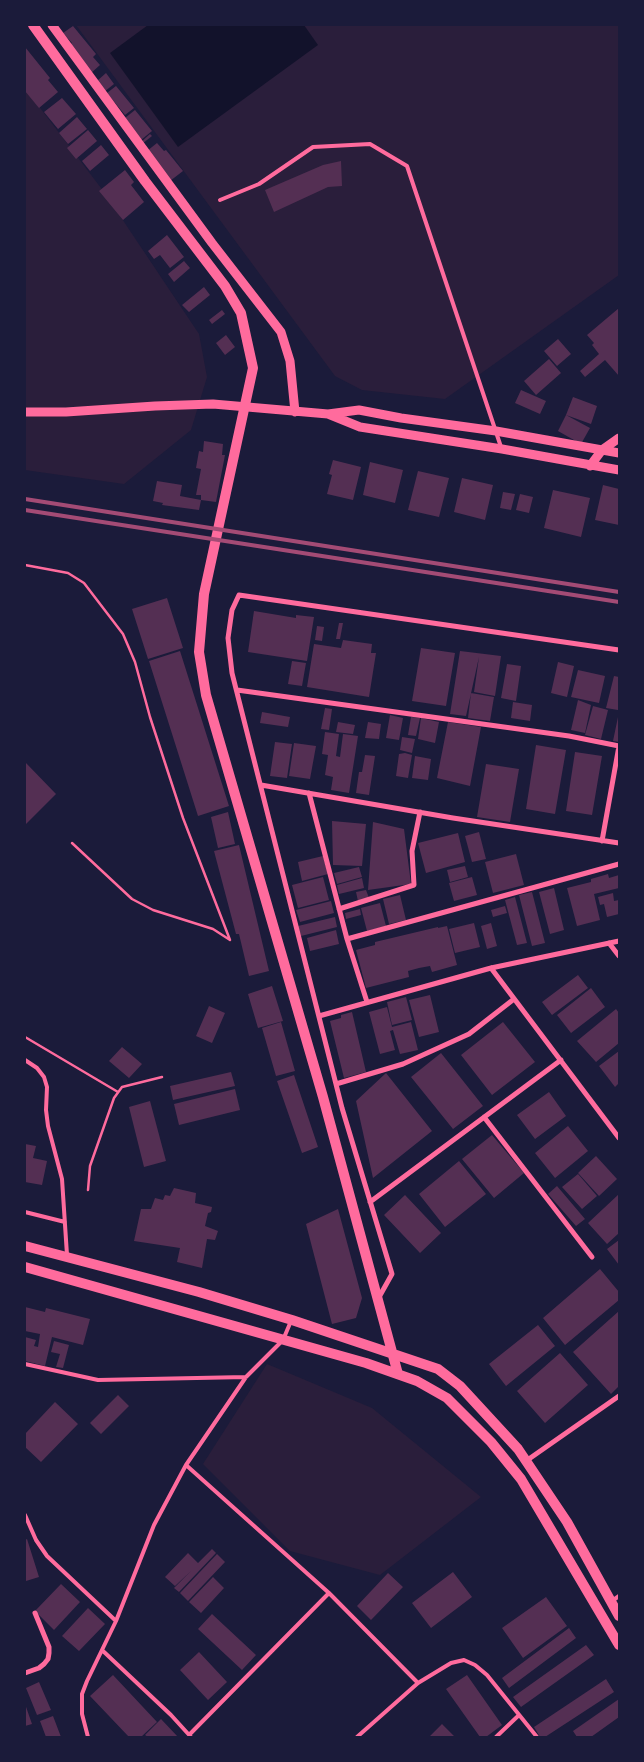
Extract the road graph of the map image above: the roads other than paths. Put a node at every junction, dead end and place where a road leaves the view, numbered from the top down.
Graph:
1 (33, 25) edge
2 (52, 25) edge
3 (220, 200) dead end
4 (25, 412) edge
5 (296, 412) junction
6 (328, 414) junction
7 (496, 431) junction
8 (619, 438) edge
9 (502, 449) junction
10 (602, 450) junction
11 (619, 453) edge
12 (590, 466) junction
13 (619, 470) edge
14 (619, 650) edge
15 (237, 690) junction
16 (261, 785) junction
17 (309, 793) junction
18 (420, 812) junction
19 (602, 840) junction
20 (619, 843) edge
21 (619, 864) edge
22 (339, 908) junction
23 (347, 939) junction
24 (619, 941) edge
25 (609, 943) junction
26 (619, 956) edge
27 (491, 968) junction
28 (514, 999) junction
29 (366, 1002) junction
30 (319, 1016) junction
31 (25, 1060) edge
32 (561, 1060) junction
33 (336, 1084) junction
34 (484, 1117) junction
35 (619, 1138) edge
36 (370, 1202) junction
37 (25, 1212) edge
38 (65, 1222) junction
39 (25, 1246) edge
40 (592, 1256) dead end
41 (67, 1257) junction
42 (25, 1267) edge
43 (378, 1300) junction
44 (292, 1320) junction
45 (284, 1340) junction
46 (392, 1354) junction
47 (25, 1364) edge
48 (398, 1374) junction
49 (246, 1377) junction
50 (619, 1396) edge
51 (526, 1461) junction
52 (186, 1465) junction
53 (25, 1515) edge
54 (329, 1593) junction
55 (615, 1599) edge
56 (35, 1614) dead end
57 (619, 1616) edge
58 (116, 1621) junction
59 (619, 1645) edge
60 (103, 1651) junction
61 (25, 1673) edge
62 (418, 1684) junction
63 (518, 1716) junction
64 (190, 1736) edge
65 (88, 1737) edge
66 (357, 1737) edge
67 (496, 1737) edge
68 (537, 1737) edge

1 - 43 main road
2 - 5 street
3 - 7 lane
4 - 5 street
5 - 6 street
6 - 7 street
6 - 9 street
7 - 9 lane
7 - 10 street
8 - 10 street
9 - 12 street
10 - 11 street
10 - 12 street
12 - 13 street
14 - 15 street
15 - 16 street
15 - 19 street
16 - 17 street
16 - 30 street
17 - 18 street
17 - 22 street
18 - 19 street
18 - 22 street
19 - 20 street
21 - 23 street
22 - 23 street
23 - 29 street
24 - 25 street
25 - 26 street
25 - 27 street
27 - 28 street
27 - 29 street
28 - 32 street
28 - 33 street
29 - 30 street
30 - 33 street
31 - 38 lane
32 - 34 street
32 - 35 street
33 - 36 street
34 - 36 street
34 - 40 street
36 - 43 street
37 - 38 lane
38 - 41 lane
39 - 41 main road
41 - 44 main road
42 - 45 main road
43 - 46 main road
44 - 45 lane
44 - 46 main road
45 - 48 main road
45 - 49 lane
46 - 48 main road
46 - 51 main road
47 - 49 lane
48 - 59 main road
49 - 52 lane
50 - 51 street
51 - 55 main road
52 - 54 lane
52 - 58 lane
53 - 58 lane
54 - 62 lane
54 - 64 lane
55 - 57 main road
56 - 61 street
58 - 60 lane
60 - 64 lane
60 - 65 lane
62 - 63 lane
62 - 66 lane
63 - 67 lane
63 - 68 lane

